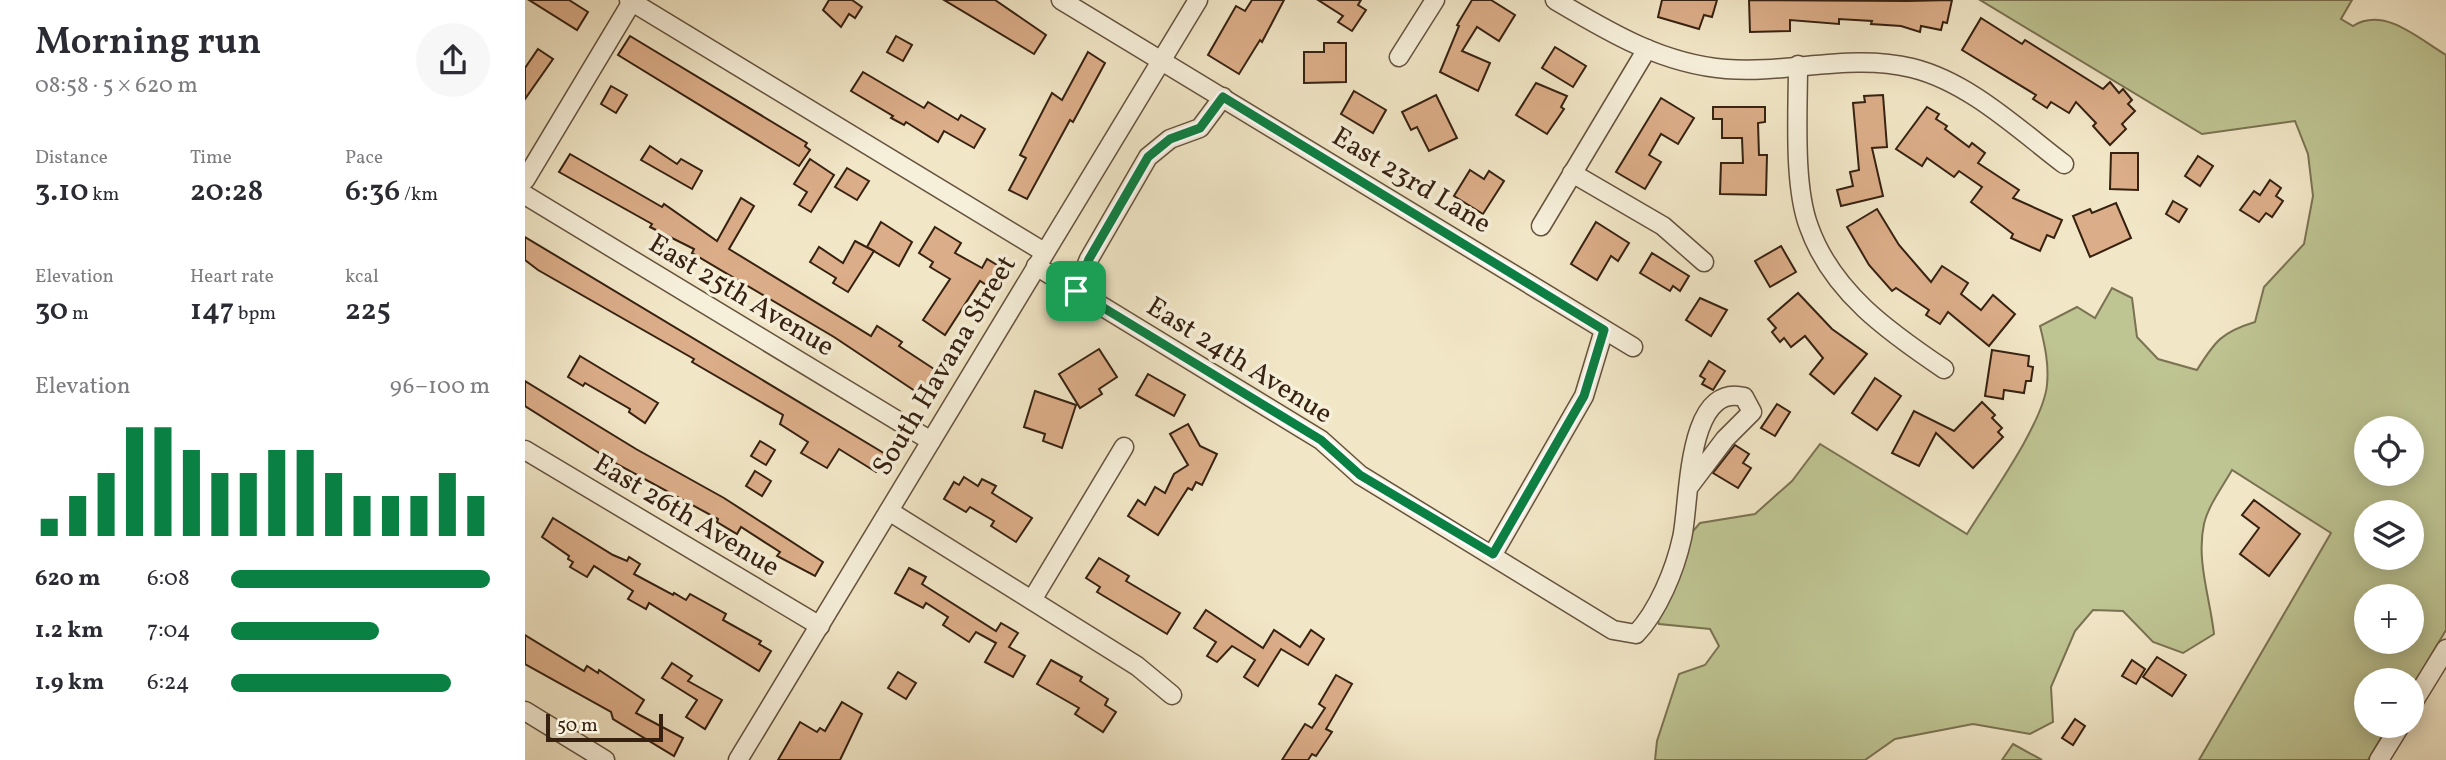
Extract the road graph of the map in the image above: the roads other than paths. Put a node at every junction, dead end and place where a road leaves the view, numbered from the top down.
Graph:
1 (1061, 0) edge
2 (1198, 0) edge
3 (1435, 0) edge
4 (1555, 0) edge
5 (631, 1) edge
6 (1647, 49) junction
7 (1399, 57) dead end
8 (1162, 60) junction
9 (1798, 65) junction
10 (1223, 97) junction
11 (2064, 164) dead end
12 (1573, 173) junction
13 (525, 180) edge
14 (525, 195) edge
15 (1541, 226) dead end
16 (1040, 259) junction
17 (1704, 262) dead end
18 (1076, 291) junction
19 (1604, 330) junction
20 (1633, 347) dead end
21 (1944, 369) dead end
22 (931, 442) junction
23 (1124, 447) dead end
24 (525, 450) edge
25 (1688, 488) junction
26 (889, 511) junction
27 (1493, 554) junction
28 (1032, 600) junction
29 (820, 626) junction
30 (2446, 649) edge
31 (2424, 685) edge
32 (1172, 695) dead end
33 (525, 711) edge
34 (2393, 738) edge
35 (605, 760) edge
36 (738, 760) edge
37 (2379, 760) edge

1 - 8 street, East 23rd Lane
2 - 8 street, South Havana Street
3 - 7 street
4 - 6 street
5 - 13 street
5 - 16 street, East 24th Avenue
6 - 9 street
6 - 12 street
8 - 10 street, East 23rd Lane
8 - 16 street, South Havana Street
9 - 11 street
9 - 21 street
10 - 18 street
10 - 19 street, East 23rd Lane
12 - 15 street
12 - 17 street
14 - 22 street, East 25th Avenue
16 - 18 street, East 24th Avenue
16 - 22 street, South Havana Street
18 - 27 street, East 24th Avenue
19 - 20 street, East 23rd Lane
19 - 27 street
22 - 26 street, South Havana Street
23 - 28 street
24 - 29 street, East 26th Avenue
25 - 25 street
25 - 27 street, East 24th Avenue
26 - 28 street
26 - 29 street, South Havana Street
28 - 32 street
29 - 36 street, South Havana Street
30 - 31 street
33 - 35 street
34 - 37 street

